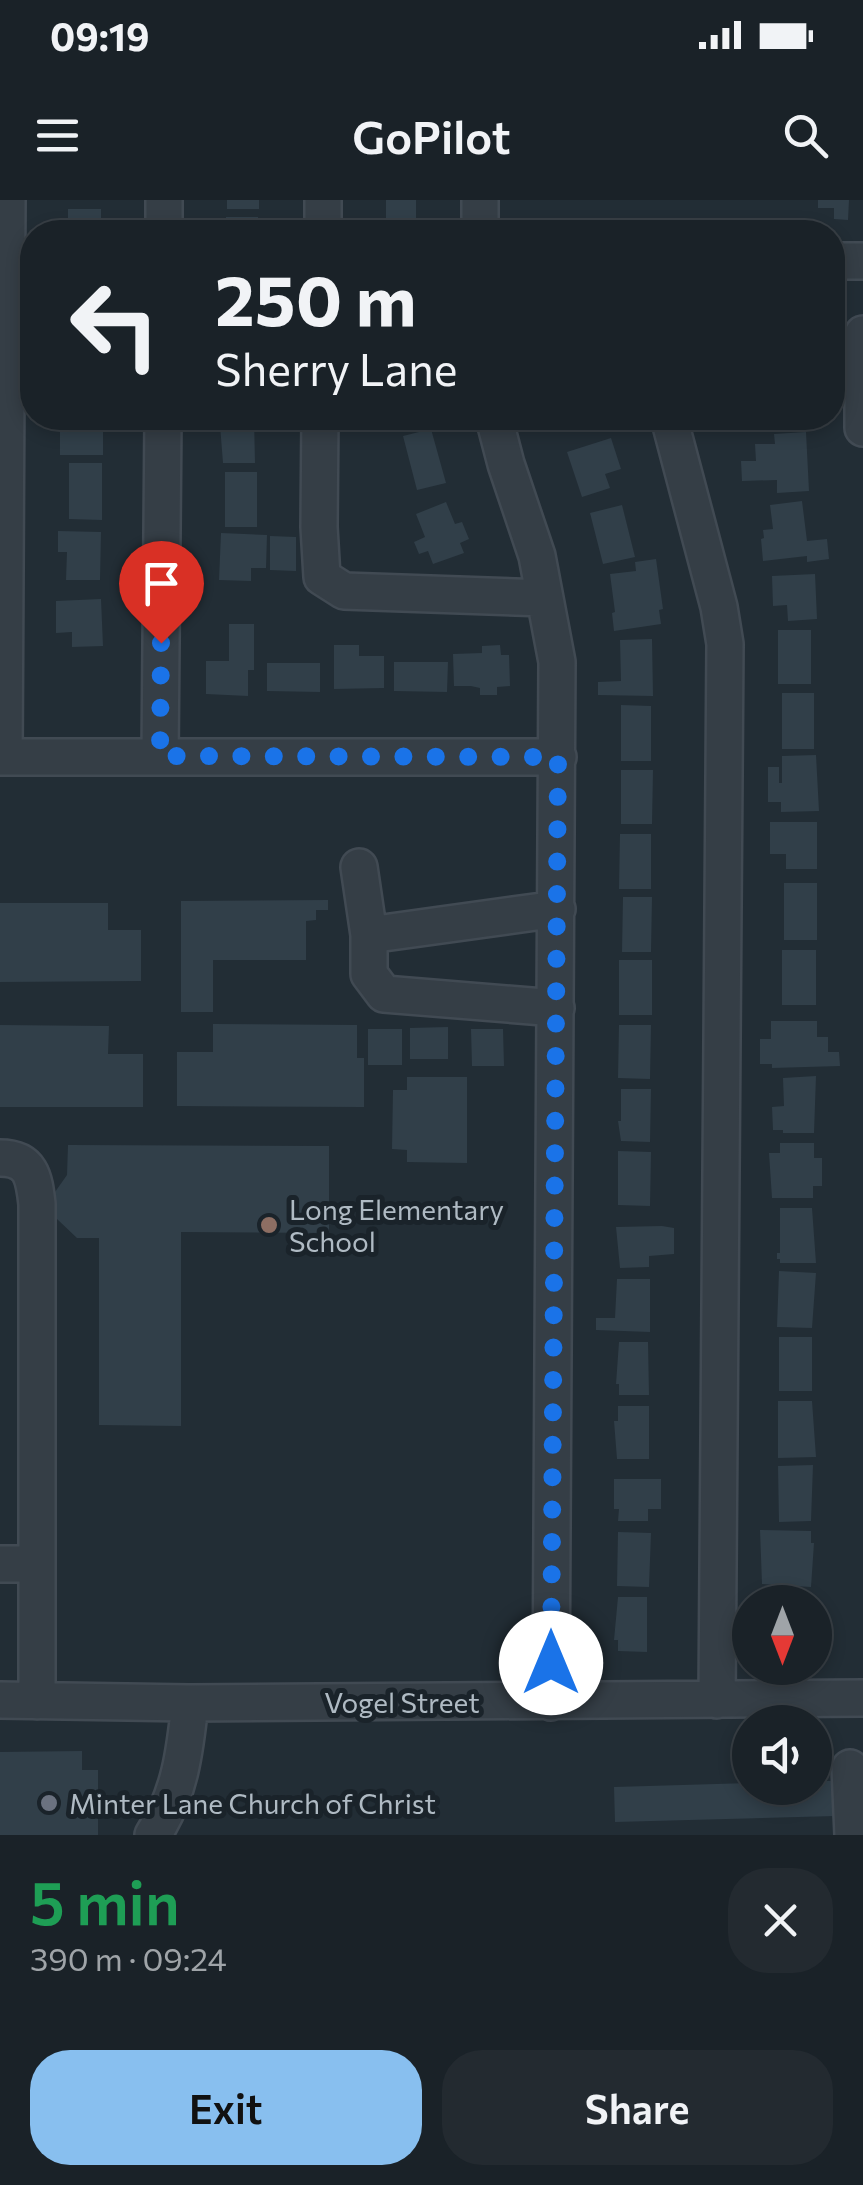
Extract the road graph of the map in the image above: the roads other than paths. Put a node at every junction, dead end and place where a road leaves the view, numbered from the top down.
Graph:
1 (7, 200) edge
2 (863, 334) edge
3 (855, 418) edge
4 (163, 430) edge
5 (320, 430) edge
6 (497, 430) edge
7 (672, 430) edge
8 (545, 598) junction
9 (2, 756) edge
10 (160, 756) junction
11 (558, 757) junction
12 (359, 867) dead end
13 (557, 908) junction
14 (368, 935) junction
15 (556, 1008) junction
16 (0, 1158) edge
17 (0, 1564) edge
18 (37, 1564) junction
19 (863, 1698) edge
20 (0, 1700) edge
21 (718, 1700) junction
22 (37, 1701) junction
23 (551, 1702) junction
24 (190, 1703) junction
25 (850, 1768) dead end
26 (153, 1835) edge
27 (853, 1835) edge

1 - 9 street
2 - 3 street
4 - 10 street
5 - 8 street
6 - 8 street
7 - 21 street
8 - 11 street
9 - 10 street
10 - 11 street
11 - 13 street
12 - 14 street
13 - 14 street
13 - 15 street
14 - 15 street
15 - 23 street
16 - 18 street
17 - 18 street
18 - 22 street
19 - 21 street, Vogel Street
20 - 22 street, Vogel Street
21 - 23 street, Vogel Street
22 - 24 street, Vogel Street
23 - 24 street, Vogel Street
24 - 26 street
25 - 27 street

